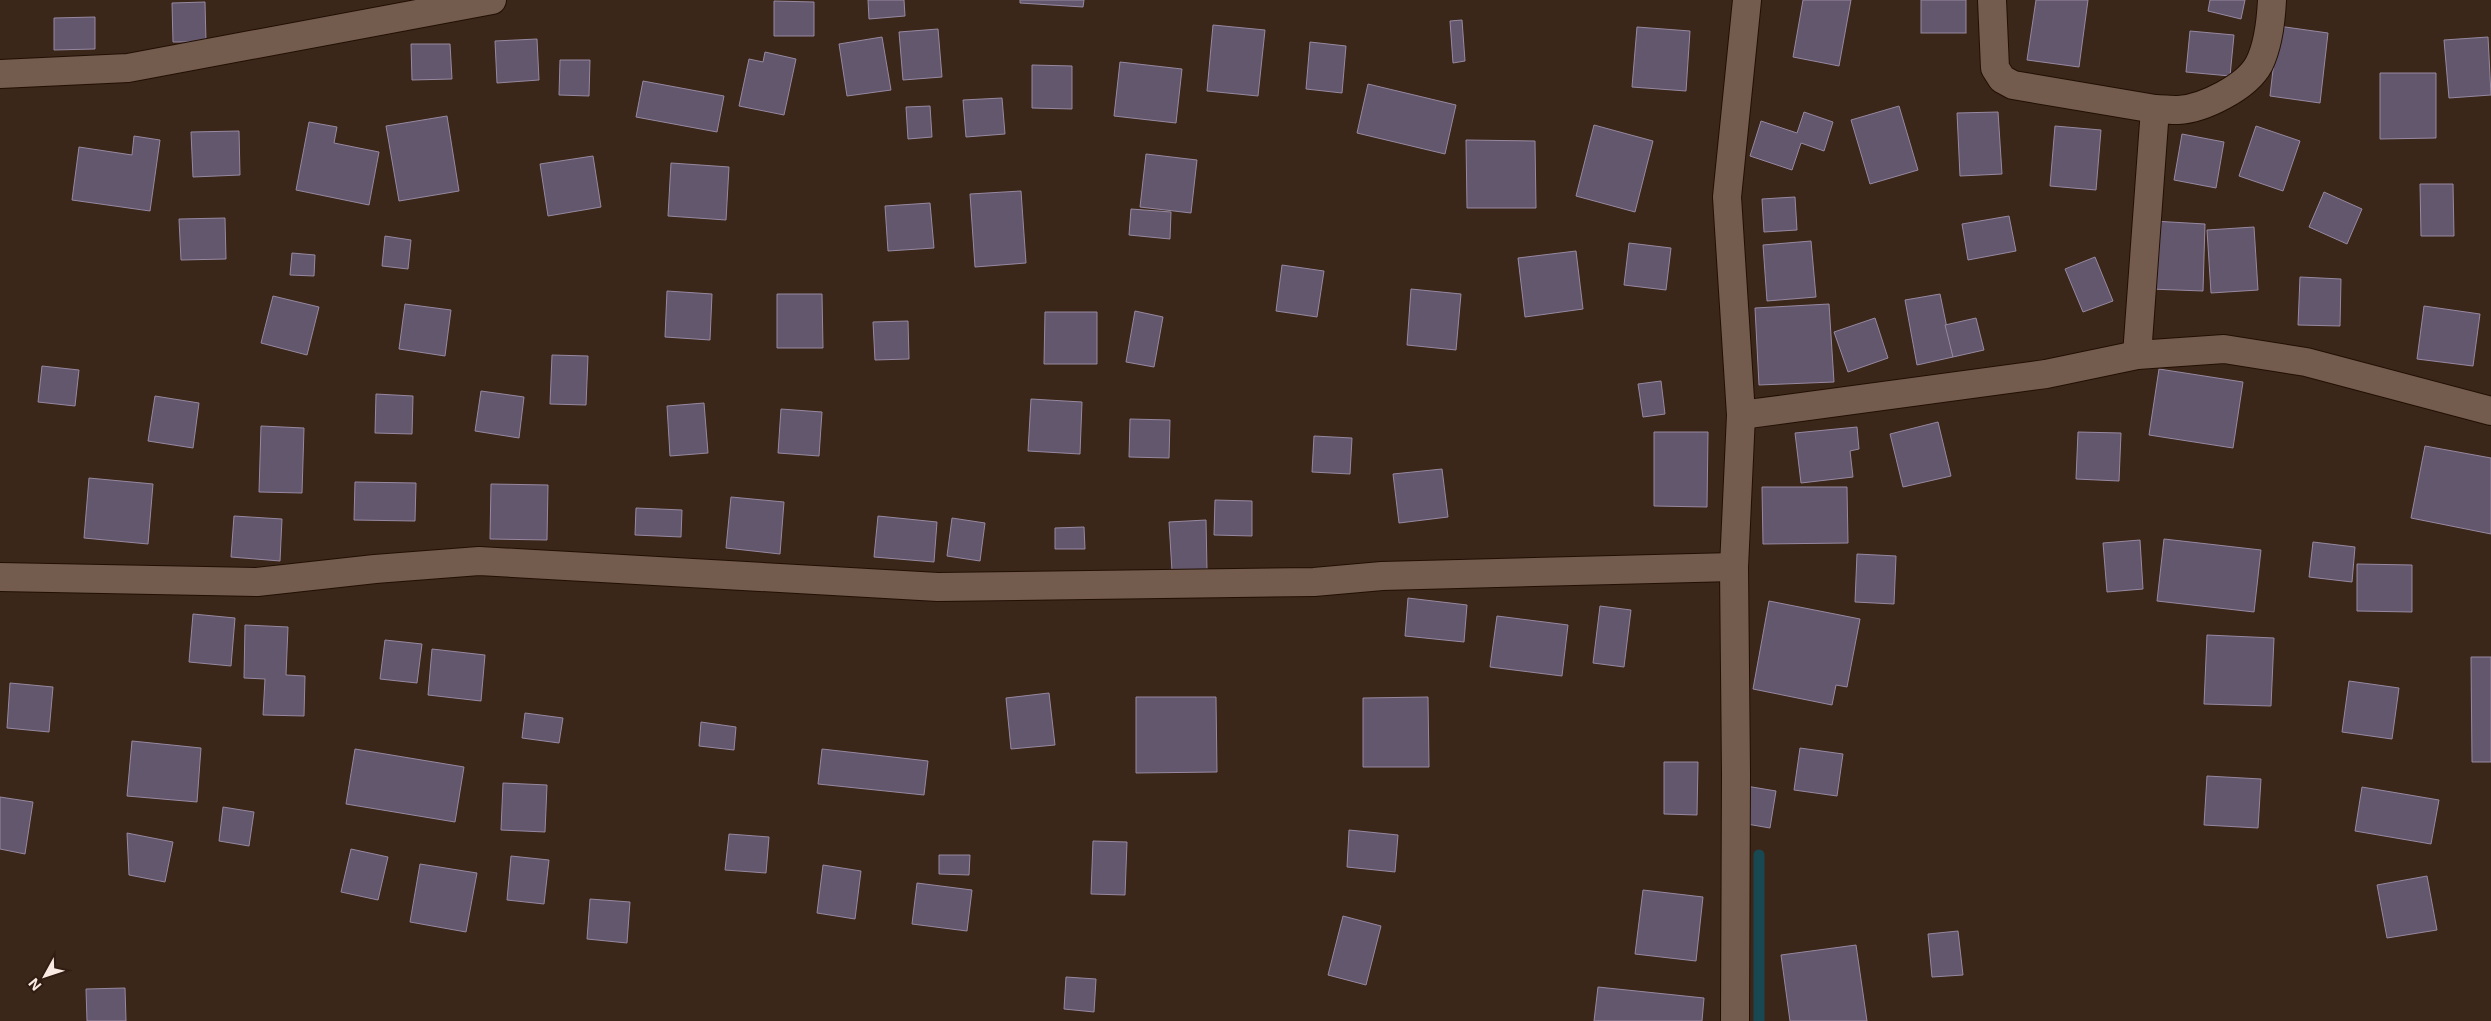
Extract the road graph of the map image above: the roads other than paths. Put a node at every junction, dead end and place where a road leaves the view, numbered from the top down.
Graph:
1 (492, 0) edge
2 (1747, 0) edge
3 (1992, 0) edge
4 (2272, 0) edge
5 (0, 74) edge
6 (2155, 109) junction
7 (2137, 356) junction
8 (2491, 411) edge
9 (1741, 415) junction
10 (1734, 567) junction
11 (0, 577) edge
12 (1735, 1021) edge

1 - 5 street
2 - 9 street
3 - 6 street
4 - 6 street
6 - 7 street
7 - 8 street
7 - 9 street
9 - 10 street
10 - 11 street
10 - 12 street

